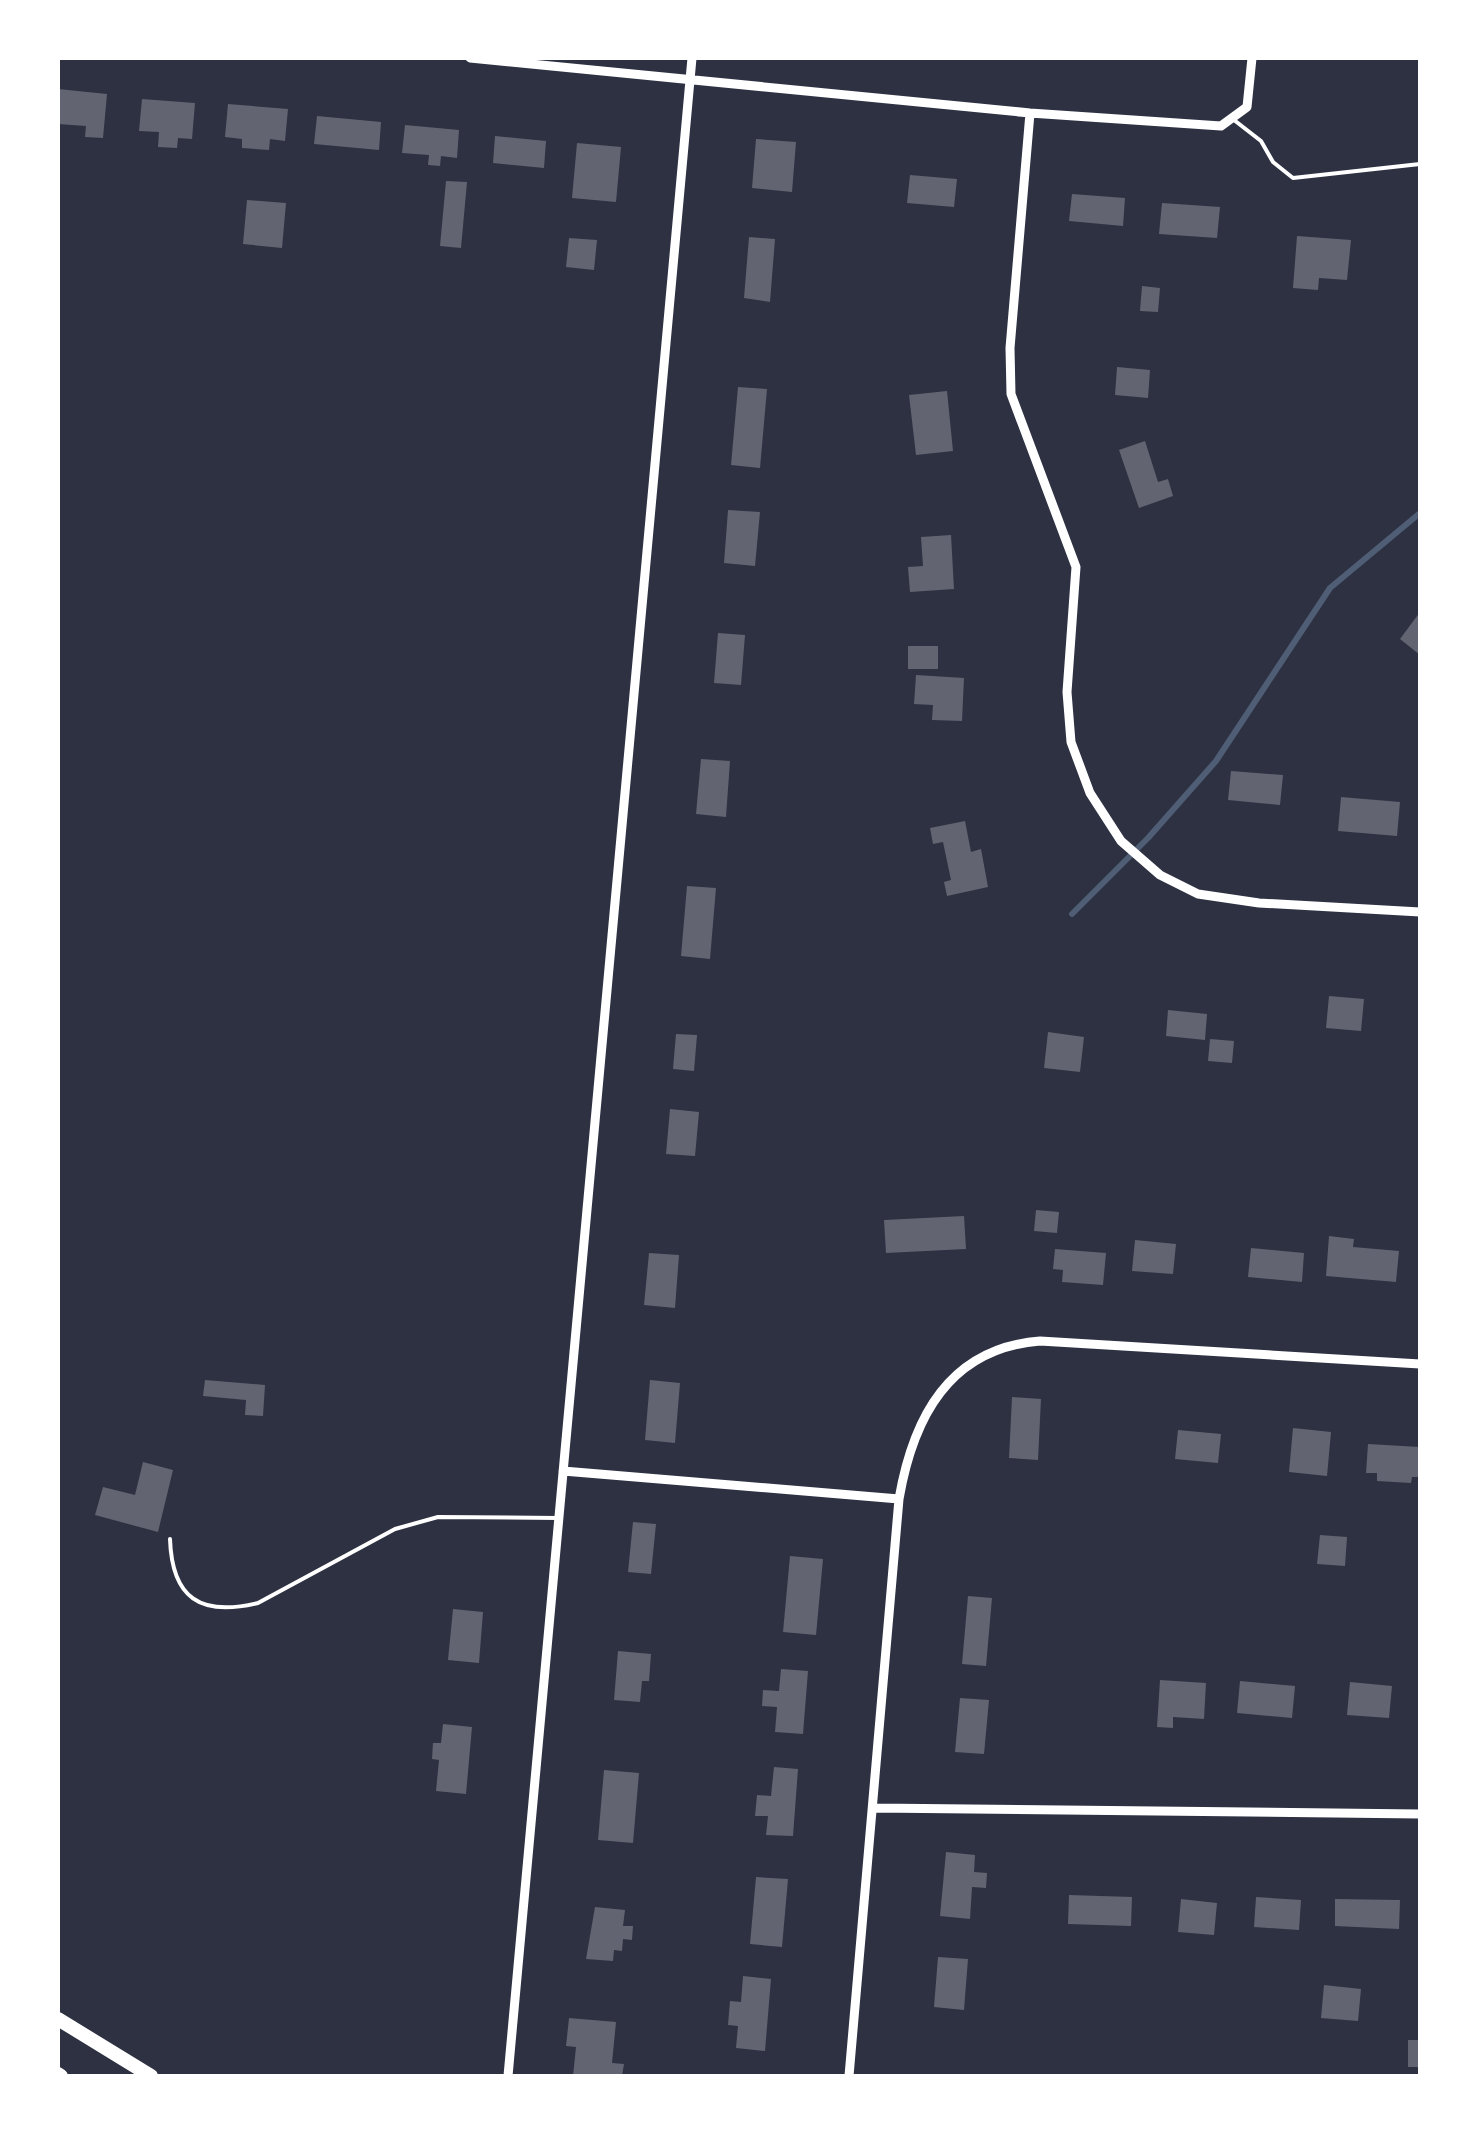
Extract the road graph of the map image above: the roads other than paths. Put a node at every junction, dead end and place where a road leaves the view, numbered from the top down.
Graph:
1 (470, 58) edge
2 (692, 58) edge
3 (1252, 58) edge
4 (690, 78) junction
5 (1030, 113) junction
6 (1234, 120) junction
7 (1420, 164) edge
8 (1420, 912) edge
9 (1420, 1364) edge
10 (564, 1471) junction
11 (899, 1500) junction
12 (559, 1518) junction
13 (170, 1539) dead end
14 (874, 1808) junction
15 (1420, 1814) edge
16 (58, 2018) edge
17 (151, 2076) edge
18 (508, 2076) edge
19 (848, 2076) edge

1 - 4 street
2 - 4 street
3 - 6 street
4 - 5 street
4 - 10 street
5 - 6 street
5 - 8 street
6 - 7 lane
9 - 11 street
10 - 11 street
10 - 12 street
11 - 14 street
12 - 13 lane
12 - 18 street
14 - 15 street
14 - 19 street
16 - 17 highway

